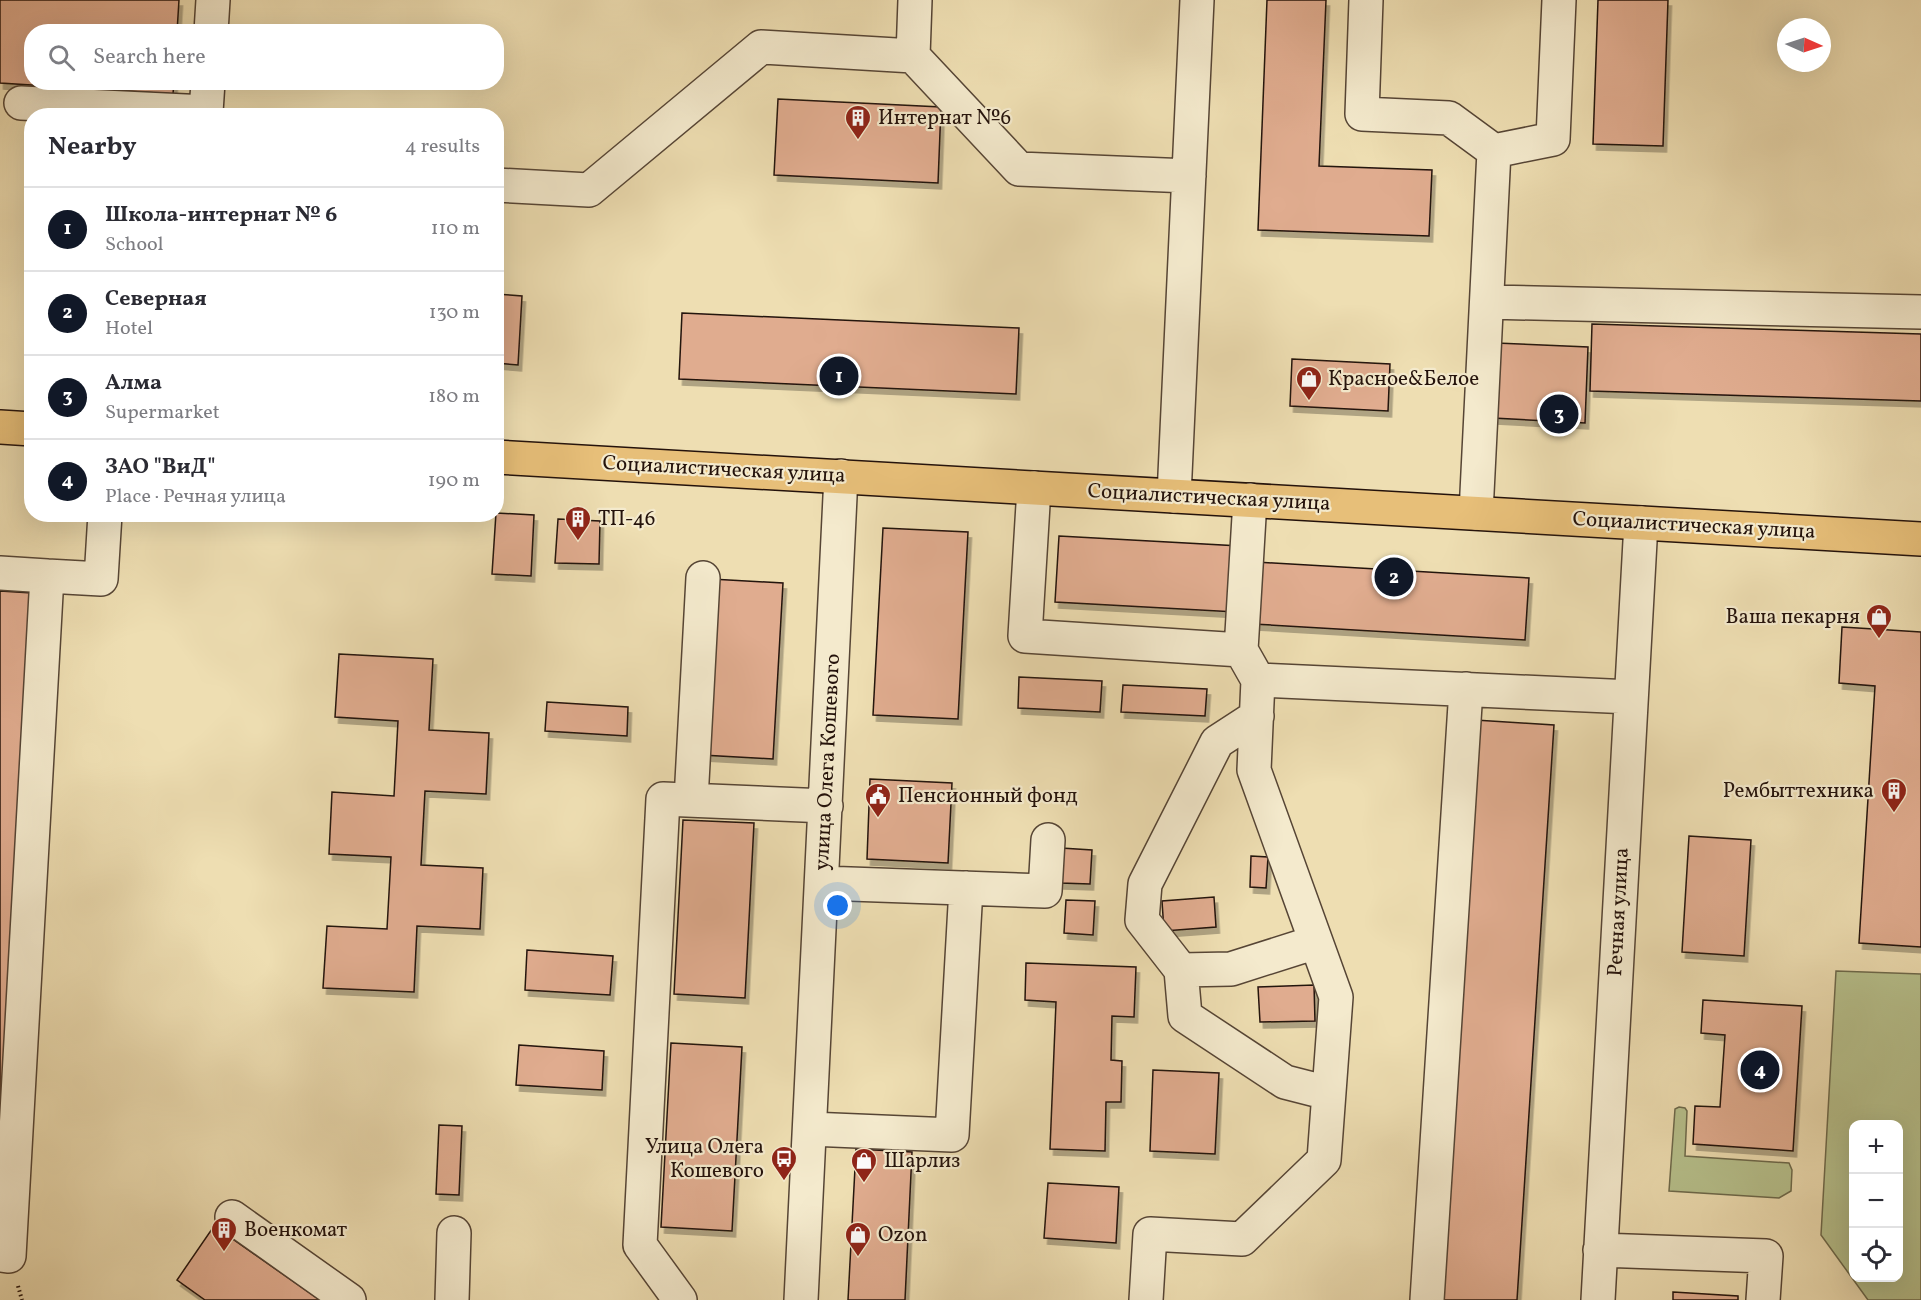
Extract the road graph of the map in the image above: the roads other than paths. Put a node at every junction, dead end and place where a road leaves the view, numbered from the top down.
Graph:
1 (213, 0) edge
2 (915, 0) edge
3 (1197, 0) edge
4 (1366, 0) edge
5 (1558, 0) edge
6 (212, 24) edge
7 (913, 56) junction
8 (207, 90) edge
9 (21, 103) dead end
10 (75, 108) edge
11 (206, 108) edge
12 (1494, 151) junction
13 (1189, 176) junction
14 (504, 185) edge
15 (1488, 302) junction
16 (1921, 312) edge
17 (0, 427) edge
18 (24, 428) edge
19 (504, 457) edge
20 (841, 476) junction
21 (1034, 488) junction
22 (1174, 496) junction
23 (1250, 500) junction
24 (1476, 513) junction
25 (105, 522) edge
26 (1641, 523) junction
27 (1921, 539) edge
28 (0, 573) edge
29 (47, 576) junction
30 (703, 578) dead end
31 (1241, 650) junction
32 (1258, 680) junction
33 (1466, 689) junction
34 (1631, 697) junction
35 (1257, 716) junction
36 (691, 800) junction
37 (826, 807) junction
38 (1048, 840) dead end
39 (822, 883) junction
40 (966, 888) junction
41 (1316, 942) junction
42 (1181, 970) junction
43 (1328, 1093) junction
44 (810, 1130) junction
45 (232, 1217) dead end
46 (454, 1233) dead end
47 (1600, 1250) junction
48 (0, 1255) edge
49 (349, 1300) edge
50 (452, 1300) edge
51 (680, 1300) edge
52 (801, 1300) edge
53 (1146, 1300) edge
54 (1427, 1300) edge
55 (1598, 1300) edge
56 (1763, 1300) edge

1 - 6 street
2 - 7 street
3 - 13 street
4 - 12 street
5 - 12 street
7 - 13 street
7 - 14 street
8 - 11 street
9 - 10 street
12 - 15 street
13 - 22 street
15 - 16 street
15 - 24 street
17 - 18 main road
19 - 20 main road, Социалистическая улица
20 - 21 main road, Социалистическая улица
20 - 37 street, улица Олега Кошевого
21 - 22 main road, Социалистическая улица
21 - 31 street
22 - 23 main road, Социалистическая улица
23 - 24 main road, Социалистическая улица
23 - 31 street
24 - 26 main road, Социалистическая улица
25 - 29 street
26 - 27 main road, Социалистическая улица
26 - 34 street, Речная улица
28 - 29 street
29 - 48 street
30 - 36 street
31 - 32 street
32 - 33 street
32 - 35 street
33 - 34 street
33 - 54 street
34 - 47 street, Речная улица
35 - 41 street
35 - 42 street
36 - 37 street
36 - 51 street
37 - 39 street, улица Олега Кошевого
38 - 40 street
39 - 40 street
39 - 44 street, улица Олега Кошевого
40 - 44 street
41 - 42 street
41 - 43 street
42 - 43 street
43 - 53 street
44 - 52 street, улица Олега Кошевого
45 - 49 street
46 - 50 street
47 - 55 street, Речная улица
47 - 56 street

